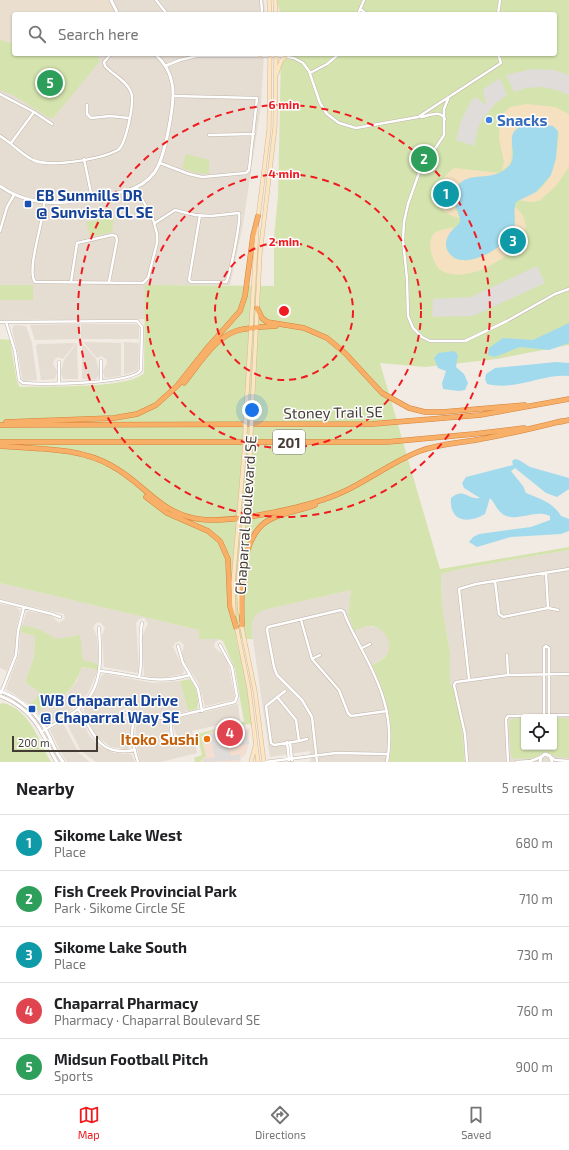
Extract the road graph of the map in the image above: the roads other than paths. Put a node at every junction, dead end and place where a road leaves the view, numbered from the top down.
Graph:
1 (111, 0) edge
2 (156, 0) edge
3 (261, 0) edge
4 (269, 0) edge
5 (275, 0) edge
6 (364, 0) edge
7 (500, 0) edge
8 (360, 9) junction
9 (117, 12) edge
10 (165, 12) edge
11 (261, 12) edge
12 (270, 12) edge
13 (276, 12) edge
14 (359, 12) edge
15 (364, 12) edge
16 (498, 12) edge
17 (109, 56) edge
18 (157, 56) edge
19 (206, 56) edge
20 (270, 56) edge
21 (276, 56) edge
22 (286, 56) joint
23 (336, 56) edge
24 (499, 56) edge
25 (165, 66) junction
26 (310, 73) junction
27 (276, 78) junction
28 (0, 94) edge
29 (173, 96) junction
30 (448, 99) junction
31 (87, 104) dead end
32 (34, 112) junction
33 (418, 117) junction
34 (129, 118) junction
35 (445, 120) junction
36 (52, 124) dead end
37 (254, 134) junction
38 (0, 136) edge
39 (209, 136) dead end
40 (11, 143) junction
41 (84, 159) junction
42 (160, 162) junction
43 (0, 186) edge
44 (136, 188) junction
45 (14, 195) junction
46 (92, 198) junction
47 (44, 204) junction
48 (200, 215) junction
49 (258, 216) junction
50 (155, 223) junction
51 (0, 231) edge
52 (71, 282) junction
53 (109, 282) junction
54 (569, 289) edge
55 (257, 308) junction
56 (0, 322) edge
57 (6, 322) junction
58 (288, 325) junction
59 (256, 328) junction
60 (250, 329) junction
61 (101, 361) dead end
62 (59, 362) dead end
63 (101, 381) junction
64 (59, 383) junction
65 (569, 399) edge
66 (557, 401) junction
67 (156, 405) junction
68 (569, 420) edge
69 (562, 421) junction
70 (0, 424) edge
71 (0, 442) edge
72 (0, 446) edge
73 (119, 470) junction
74 (351, 488) junction
75 (245, 516) junction
76 (239, 517) junction
77 (569, 569) edge
78 (546, 573) junction
79 (495, 581) junction
80 (0, 601) edge
81 (24, 607) junction
82 (548, 608) junction
83 (558, 610) dead end
84 (60, 617) dead end
85 (302, 620) junction
86 (142, 623) dead end
87 (242, 625) junction
88 (236, 627) junction
89 (99, 628) dead end
90 (370, 644) dead end
91 (220, 645) dead end
92 (178, 646) dead end
93 (362, 648) junction
94 (320, 655) dead end
95 (507, 655) dead end
96 (312, 659) junction
97 (100, 671) junction
98 (508, 674) junction
99 (544, 674) junction
100 (549, 674) junction
101 (569, 674) edge
102 (190, 675) junction
103 (139, 677) junction
104 (469, 679) junction
105 (1, 691) edge
106 (285, 691) dead end
107 (0, 696) edge
108 (278, 698) junction
109 (78, 709) junction
110 (202, 711) junction
111 (387, 711) junction
112 (126, 713) dead end
113 (544, 714) edge
114 (549, 714) edge
115 (557, 715) edge
116 (569, 715) edge
117 (521, 716) edge
118 (170, 717) junction
119 (136, 718) junction
120 (46, 729) junction
121 (41, 732) junction
122 (172, 738) dead end
123 (307, 739) dead end
124 (299, 740) junction
125 (256, 742) junction
126 (288, 742) junction
127 (135, 750) junction
128 (388, 754) junction
129 (317, 755) junction
130 (541, 757) junction
131 (551, 757) junction
132 (288, 761) edge
133 (531, 761) junction
134 (569, 761) edge
135 (57, 762) edge
136 (63, 762) edge
137 (138, 762) edge
138 (251, 762) edge
139 (258, 762) edge
140 (265, 762) edge
141 (318, 762) edge
142 (387, 762) edge
143 (467, 762) edge
144 (508, 762) edge
145 (517, 762) edge
146 (535, 762) edge
147 (540, 762) edge
148 (552, 762) edge
149 (559, 762) edge

1 - 9 street
2 - 10 street
3 - 11 street
4 - 12 main road
5 - 13 main road
6 - 8 street
7 - 16 street
8 - 14 street
8 - 15 street
17 - 34 street
18 - 25 street
19 - 25 street
20 - 49 main road, Chaparral Boulevard SE
21 - 27 main road, Chaparral Boulevard SE
22 - 26 street
22 - 27 main road
23 - 26 street
24 - 30 street
25 - 29 street
26 - 33 street
27 - 55 main road, Chaparral Boulevard SE
28 - 32 street
29 - 37 street
29 - 42 street
30 - 33 street
30 - 35 street
31 - 34 street
32 - 36 street
32 - 40 street
33 - 35 street
34 - 41 street
35 - 54 street
37 - 39 street
37 - 42 street
38 - 40 street
40 - 41 street
41 - 46 street
42 - 44 street
43 - 45 street
44 - 46 street
44 - 50 street
45 - 47 street
45 - 51 street
46 - 47 street
47 - 52 street
48 - 48 street
48 - 50 street
49 - 60 main road, Chaparral Boulevard SE
49 - 67 highway
50 - 53 street
52 - 53 street
52 - 53 street
55 - 58 highway
55 - 59 main road, Chaparral Boulevard SE
56 - 57 street
57 - 63 street
57 - 64 street
58 - 59 highway
58 - 66 highway
59 - 60 highway
59 - 75 main road, Chaparral Boulevard SE, bridge
60 - 67 highway
60 - 76 main road, Chaparral Boulevard SE, bridge
61 - 63 street
62 - 64 street
63 - 64 street
65 - 66 highway, Stoney Trail SE / 201
66 - 70 highway, Stoney Trail SE / 201
67 - 70 highway
68 - 69 highway, Stoney Trail SE / 201
69 - 71 highway, Stoney Trail SE / 201
69 - 74 highway
72 - 73 highway
73 - 76 highway
73 - 88 highway
74 - 75 highway
74 - 87 highway
75 - 76 highway
75 - 87 main road, Chaparral Boulevard SE
76 - 88 main road, Chaparral Boulevard SE
77 - 78 street
78 - 79 street
78 - 82 street
79 - 82 street
79 - 104 street
80 - 81 street
81 - 84 street
81 - 105 street
82 - 83 street
85 - 93 street
85 - 96 street
85 - 129 street
86 - 103 street
87 - 140 main road, Chaparral Boulevard SE
88 - 125 main road, Chaparral Boulevard SE
89 - 97 street
90 - 93 street
91 - 110 street
92 - 102 street
93 - 111 street
94 - 96 street
95 - 98 street
96 - 111 street
97 - 103 street
97 - 109 street
98 - 99 street
98 - 104 street
99 - 100 street
99 - 100 street
99 - 113 street
100 - 101 street
100 - 114 street
102 - 103 street
102 - 110 street
104 - 143 street
105 - 107 street
105 - 120 street
106 - 108 street
107 - 121 street
108 - 124 street
108 - 126 street
109 - 120 street
109 - 127 street
110 - 118 street
111 - 128 street
112 - 119 street
115 - 116 street
117 - 144 street
118 - 119 street
118 - 122 street
119 - 127 street
120 - 121 street
120 - 136 street
121 - 135 street
123 - 124 street
124 - 126 street
125 - 138 main road
125 - 139 main road, Chaparral Boulevard SE
126 - 132 street
127 - 137 street
128 - 129 street
128 - 142 street
129 - 132 street
129 - 141 street
130 - 131 street
130 - 133 street
130 - 147 street
131 - 148 street
131 - 149 street
132 - 140 street
133 - 145 street
133 - 146 street
134 - 149 street

